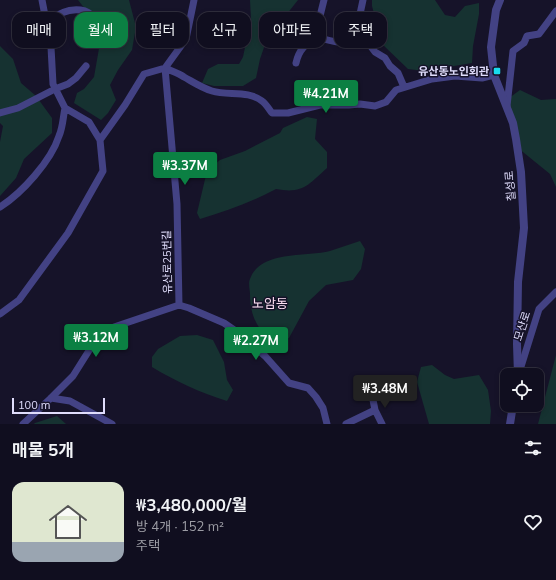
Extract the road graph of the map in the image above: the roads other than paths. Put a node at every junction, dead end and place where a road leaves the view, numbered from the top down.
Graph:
1 (42, 0) edge
2 (194, 0) edge
3 (324, 0) edge
4 (363, 0) edge
5 (500, 0) edge
6 (556, 11) edge
7 (44, 12) edge
8 (65, 12) edge
9 (87, 12) edge
10 (321, 12) edge
11 (360, 12) edge
12 (51, 48) edge
13 (303, 48) edge
14 (372, 48) edge
15 (296, 63) dead end
16 (86, 66) dead end
17 (165, 68) junction
18 (494, 75) junction
19 (404, 87) junction
20 (55, 89) junction
21 (507, 106) junction
22 (65, 108) junction
23 (0, 113) edge
24 (100, 140) junction
25 (0, 207) edge
26 (556, 292) edge
27 (179, 305) junction
28 (0, 314) edge
29 (519, 368) edge
30 (521, 368) edge
31 (52, 398) junction
32 (373, 400) dead end
33 (375, 410) junction
34 (512, 412) edge
35 (23, 424) edge
36 (112, 424) edge
37 (326, 424) edge
38 (346, 424) edge
39 (382, 424) edge
40 (510, 424) edge

1 - 7 street
2 - 17 street
3 - 10 street
4 - 11 street
5 - 18 street, 칠성로
6 - 21 street
8 - 9 street
12 - 20 street
13 - 15 street
14 - 19 street
16 - 20 street
17 - 19 street
17 - 24 street
17 - 27 street, 유산로25번길
18 - 19 street
18 - 21 street, 칠성로
20 - 22 street
20 - 23 street
21 - 29 street, 칠성로
22 - 24 street
22 - 25 street
24 - 28 street
26 - 30 street, 모산로
27 - 31 street
27 - 37 street, 유산로25번길
31 - 35 street
31 - 36 street
32 - 33 street
33 - 38 street
33 - 39 street
34 - 40 street

